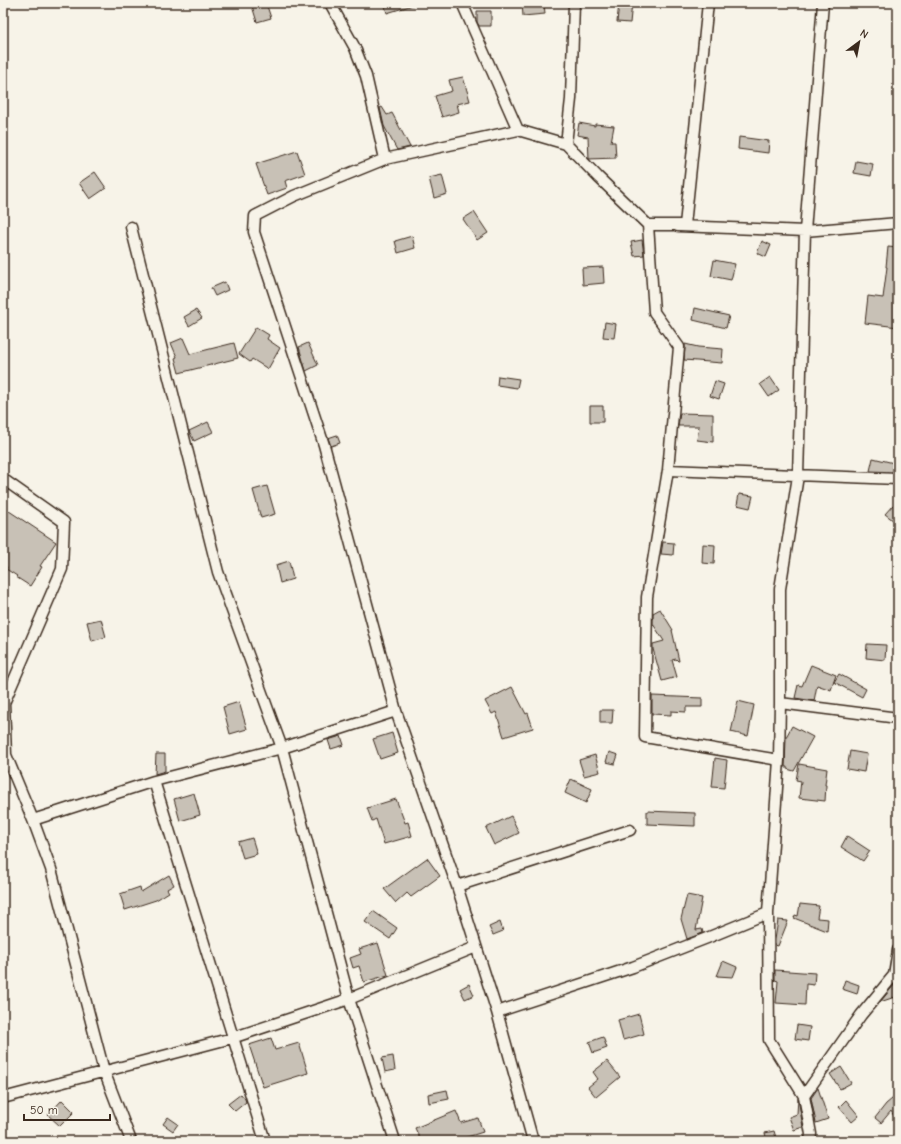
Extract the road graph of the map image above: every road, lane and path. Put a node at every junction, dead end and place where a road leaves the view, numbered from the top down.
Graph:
1 (330, 3) edge
2 (462, 3) edge
3 (574, 3) edge
4 (708, 3) edge
5 (823, 3) edge
6 (518, 130) junction
7 (566, 144) junction
8 (385, 159) junction
9 (898, 223) edge
10 (648, 225) junction
11 (131, 227) dead end
12 (805, 231) junction
13 (668, 470) junction
14 (798, 476) junction
15 (3, 479) edge
16 (898, 479) edge
17 (780, 703) junction
18 (396, 711) junction
19 (898, 718) edge
20 (282, 748) junction
21 (778, 760) junction
22 (154, 781) junction
23 (33, 820) junction
24 (630, 830) dead end
25 (457, 886) junction
26 (768, 913) junction
27 (476, 947) junction
28 (898, 950) edge
29 (349, 999) junction
30 (497, 1012) junction
31 (232, 1038) junction
32 (104, 1071) junction
33 (804, 1096) junction
34 (3, 1098) edge
35 (131, 1141) edge
36 (264, 1141) edge
37 (396, 1141) edge
38 (534, 1141) edge
39 (810, 1141) edge

1 - 8 street
2 - 6 street
3 - 7 street
4 - 10 street
5 - 12 street
6 - 7 street
6 - 8 street
7 - 10 street
8 - 18 street
9 - 12 street
10 - 12 street
10 - 13 street
11 - 20 street
12 - 14 street
13 - 14 street
13 - 21 street
14 - 16 street
14 - 17 street
15 - 23 street
17 - 19 street
17 - 21 street
18 - 20 street
18 - 25 street
20 - 22 street
20 - 29 street
21 - 26 street
22 - 23 street
22 - 31 street
23 - 32 street
24 - 25 street
25 - 27 street
26 - 30 street
26 - 33 street
27 - 29 street
27 - 30 street
28 - 33 street
29 - 31 street
29 - 37 street
30 - 38 street
31 - 32 street
31 - 36 street
32 - 34 street
32 - 35 street
33 - 39 street

